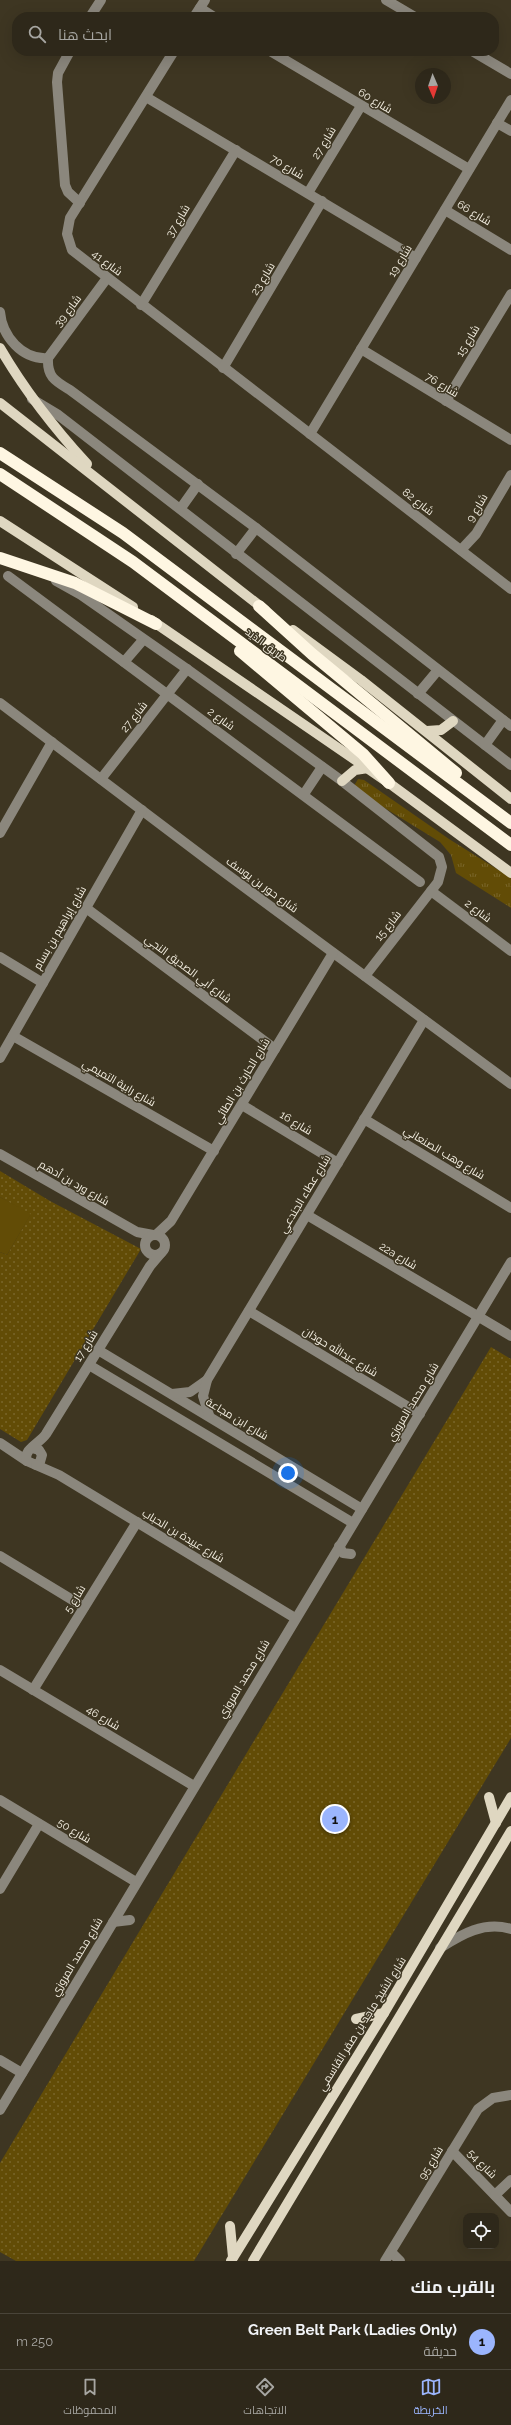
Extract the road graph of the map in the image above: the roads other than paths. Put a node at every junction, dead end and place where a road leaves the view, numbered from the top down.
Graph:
1 (101, 0) edge
2 (386, 0) edge
3 (93, 12) edge
4 (406, 12) edge
5 (67, 56) edge
6 (171, 56) edge
7 (278, 56) edge
8 (480, 56) edge
9 (511, 74) edge
10 (146, 97) junction
11 (511, 100) edge
12 (361, 106) junction
13 (497, 123) junction
14 (511, 131) edge
15 (236, 150) junction
16 (469, 169) junction
17 (308, 193) junction
18 (322, 202) junction
19 (80, 203) junction
20 (445, 210) junction
21 (511, 250) edge
22 (416, 258) junction
23 (107, 278) junction
24 (511, 294) edge
25 (141, 305) junction
26 (0, 312) edge
27 (0, 348) edge
28 (362, 350) junction
29 (48, 358) junction
30 (223, 368) junction
31 (32, 399) junction
32 (446, 401) junction
33 (0, 403) edge
34 (310, 434) junction
35 (511, 440) edge
36 (0, 453) edge
37 (0, 474) edge
38 (511, 475) edge
39 (198, 484) junction
40 (106, 485) junction
41 (181, 508) junction
42 (0, 521) edge
43 (256, 528) junction
44 (461, 550) junction
45 (236, 554) junction
46 (0, 558) edge
47 (27, 566) junction
48 (8, 576) dead end
49 (511, 588) edge
50 (259, 606) junction
51 (156, 624) junction
52 (218, 626) junction
53 (143, 640) junction
54 (124, 662) junction
55 (187, 669) junction
56 (438, 670) junction
57 (167, 693) junction
58 (418, 694) junction
59 (0, 703) edge
60 (453, 721) junction
61 (507, 723) edge
62 (427, 731) junction
63 (52, 742) junction
64 (485, 745) junction
65 (511, 765) edge
66 (322, 767) junction
67 (368, 768) junction
68 (100, 779) junction
69 (342, 781) junction
70 (389, 782) junction
71 (304, 794) junction
72 (511, 799) edge
73 (485, 804) junction
74 (142, 810) junction
75 (511, 823) edge
76 (0, 833) edge
77 (511, 845) edge
78 (511, 873) edge
79 (420, 882) dead end
80 (431, 891) junction
81 (86, 908) junction
82 (511, 951) edge
83 (333, 953) junction
84 (0, 957) edge
85 (365, 976) junction
86 (43, 983) junction
87 (424, 1020) junction
88 (13, 1036) junction
89 (275, 1049) junction
90 (0, 1058) edge
91 (511, 1084) edge
92 (242, 1105) junction
93 (364, 1119) junction
94 (214, 1151) junction
95 (0, 1154) edge
96 (338, 1163) junction
97 (511, 1208) edge
98 (307, 1215) junction
99 (171, 1221) junction
100 (137, 1232) junction
101 (155, 1235) junction
102 (164, 1243) junction
103 (146, 1247) junction
104 (161, 1253) junction
105 (511, 1262) edge
106 (147, 1271) junction
107 (249, 1312) junction
108 (478, 1317) junction
109 (511, 1336) edge
110 (98, 1350) junction
111 (89, 1365) junction
112 (207, 1380) junction
113 (172, 1394) junction
114 (420, 1414) junction
115 (209, 1416) junction
116 (46, 1434) junction
117 (4, 1446) edge
118 (30, 1449) junction
119 (42, 1456) junction
120 (31, 1463) junction
121 (60, 1475) junction
122 (362, 1509) junction
123 (136, 1522) junction
124 (353, 1523) junction
125 (339, 1546) junction
126 (351, 1554) dead end
127 (0, 1556) edge
128 (84, 1607) junction
129 (295, 1618) junction
130 (0, 1670) edge
131 (33, 1690) junction
132 (194, 1786) junction
133 (489, 1797) dead end
134 (511, 1797) edge
135 (0, 1800) edge
136 (496, 1823) junction
137 (39, 1824) junction
138 (511, 1831) edge
139 (136, 1882) junction
140 (0, 1889) edge
141 (130, 1920) dead end
142 (113, 1922) junction
143 (511, 1929) edge
144 (440, 1948) junction
145 (384, 2013) junction
146 (356, 2019) dead end
147 (358, 2053) junction
148 (0, 2060) edge
149 (22, 2073) junction
150 (358, 2085) junction
151 (511, 2095) edge
152 (0, 2110) edge
153 (452, 2151) junction
154 (511, 2180) edge
155 (495, 2195) junction
156 (511, 2212) edge
157 (230, 2226) dead end
158 (388, 2257) edge
159 (232, 2259) edge
160 (253, 2261) edge
161 (400, 2261) edge

1 - 3 street
2 - 4 street
5 - 19 street
6 - 10 street, شارع 41
7 - 12 street, شارع 60
8 - 9 street
10 - 15 street, شارع 70
10 - 19 street, شارع 41
11 - 13 street, شارع 19
12 - 16 street, شارع 60
12 - 17 street, شارع 27
13 - 14 street
13 - 16 street, شارع 19
15 - 17 street, شارع 70
15 - 25 street, شارع 37
16 - 20 street, شارع 19
17 - 18 street, شارع 70
18 - 22 street, شارع 70
18 - 30 street, شارع 23
19 - 23 street, شارع 41
20 - 21 street, شارع 66
20 - 22 street, شارع 19
22 - 28 street, شارع 19
23 - 25 street, شارع 41
23 - 29 street, شارع 39
24 - 32 street, شارع 15
25 - 30 street, شارع 41
26 - 29 street
27 - 31 main road
28 - 32 street, شارع 76
28 - 34 street, شارع 19
29 - 39 street
30 - 34 street, شارع 41
31 - 40 main road
31 - 41 street
32 - 35 street, شارع 76
33 - 40 main road
34 - 44 street, شارع 82
36 - 73 highway, طريق الذيد
37 - 52 highway, طريق الذيد
38 - 44 street, شارع 9
39 - 41 street
39 - 43 street
40 - 50 main road
41 - 45 street
42 - 51 main road
43 - 45 street
43 - 56 street
44 - 49 street, شارع 82
45 - 58 street
46 - 47 highway
47 - 51 highway
47 - 53 street, شارع 15
48 - 54 street, شارع 2
50 - 62 main road
50 - 73 highway
51 - 67 main road
52 - 70 highway
52 - 77 highway, طريق الذيد
53 - 54 street
53 - 55 street, شارع 15
54 - 57 street, شارع 2
55 - 57 street, شارع 27
55 - 66 street, شارع 15
56 - 58 street
56 - 61 street
57 - 68 street, شارع 27
57 - 71 street, شارع 2
58 - 60 street
59 - 63 street, شارع حور بن يوسف
60 - 62 main road
60 - 64 street
61 - 64 street
62 - 72 main road
63 - 68 street, شارع حور بن يوسف
63 - 76 street
64 - 65 street
66 - 69 street, شارع 15
66 - 71 street
67 - 69 main road
67 - 70 main road
68 - 74 street, شارع حور بن يوسف
69 - 80 street, شارع 15
70 - 78 main road
71 - 79 street, شارع 2
73 - 75 highway, طريق الذيد
74 - 81 street, شارع إبراهيم بن بسام
74 - 83 street, شارع حور بن يوسف
80 - 82 street, شارع 2
80 - 85 street, شارع 15
81 - 86 street, شارع إبراهيم بن بسام
81 - 89 street, شارع أبي الصديق النجي
83 - 85 street, شارع حور بن يوسف
83 - 89 street, شارع الحارث بن الطائي
84 - 86 street
85 - 87 street, شارع حور بن يوسف
86 - 88 street, شارع إبراهيم بن بسام
87 - 91 street, شارع حور بن يوسف
87 - 93 street, شارع عطاء الجندعي
88 - 90 street, شارع إبراهيم بن بسام
88 - 94 street, شارع رابية التميمي
89 - 92 street, شارع الحارث بن الطائي
92 - 94 street, شارع الحارث بن الطائي
92 - 96 street, شارع 16
93 - 96 street, شارع عطاء الجندعي
93 - 97 street, شارع وهب الصنعاني
94 - 99 street, شارع الحارث بن الطائي
95 - 100 street, شارع ورد بن أدهم
96 - 98 street, شارع عطاء الجندعي
98 - 107 street, شارع عطاء الجندعي
98 - 108 street, 22a شارع
99 - 101 street, شارع الحارث بن الطائي
99 - 102 street, شارع الحارث بن الطائي
100 - 101 street, شارع ورد بن أدهم
100 - 103 street, شارع ورد بن أدهم
101 - 102 street
101 - 103 street
102 - 104 street
103 - 104 street
103 - 106 street
104 - 106 street, شارع 17
105 - 108 street, شارع محمد المروزي
106 - 110 street, شارع 17
107 - 112 street, شارع عطاء الجندعي
107 - 114 street, شارع عبدالله حوذان
108 - 109 street, 22a شارع
108 - 114 street, شارع محمد المروزي
110 - 111 street, شارع 17
110 - 113 street, شارع ابن مجاعة
111 - 116 street, شارع 17
111 - 124 street
112 - 113 street, شارع عطاء الجندعي
112 - 115 street, شارع عطاء الجندعي
113 - 115 street, شارع ابن مجاعة
114 - 122 street, شارع محمد المروزي
115 - 122 street, شارع ابن مجاعة
116 - 118 street, شارع 17
116 - 119 street, شارع 17
117 - 118 street, شارع عبيدة بن الحباب
117 - 120 street, شارع عبيدة بن الحباب
118 - 119 street
118 - 120 street
119 - 120 street
119 - 121 street, شارع عبيدة بن الحباب
120 - 121 street, شارع عبيدة بن الحباب
121 - 123 street, شارع عبيدة بن الحباب
122 - 124 street, شارع محمد المروزي
123 - 128 street, شارع 5
123 - 129 street, شارع عبيدة بن الحباب
124 - 125 street, شارع محمد المروزي
125 - 126 street
125 - 129 street, شارع محمد المروزي
127 - 128 street
128 - 131 street, شارع 5
129 - 132 street, شارع محمد المروزي
130 - 131 street, شارع 46
131 - 132 street, شارع 46
132 - 139 street, شارع محمد المروزي
133 - 136 main road
134 - 136 main road, شارع الشيخ ماجد بن صقر القاسمي
135 - 137 street, شارع 50
136 - 145 main road, شارع الشيخ ماجد بن صقر القاسمي
137 - 139 street, شارع 50
137 - 140 street
138 - 144 main road
139 - 142 street, شارع محمد المروزي
141 - 142 street
142 - 149 street, شارع محمد المروزي
143 - 144 street
144 - 150 main road
145 - 146 main road
145 - 147 main road, شارع الشيخ ماجد بن صقر القاسمي
147 - 150 main road
147 - 159 main road, شارع الشيخ ماجد بن صقر القاسمي
148 - 149 street
149 - 152 street, شارع محمد المروزي
150 - 160 main road
151 - 153 street, شارع 95
153 - 155 street, شارع 54
153 - 158 street, شارع 95
154 - 155 street
155 - 156 street, شارع 54
157 - 159 main road
158 - 161 street

